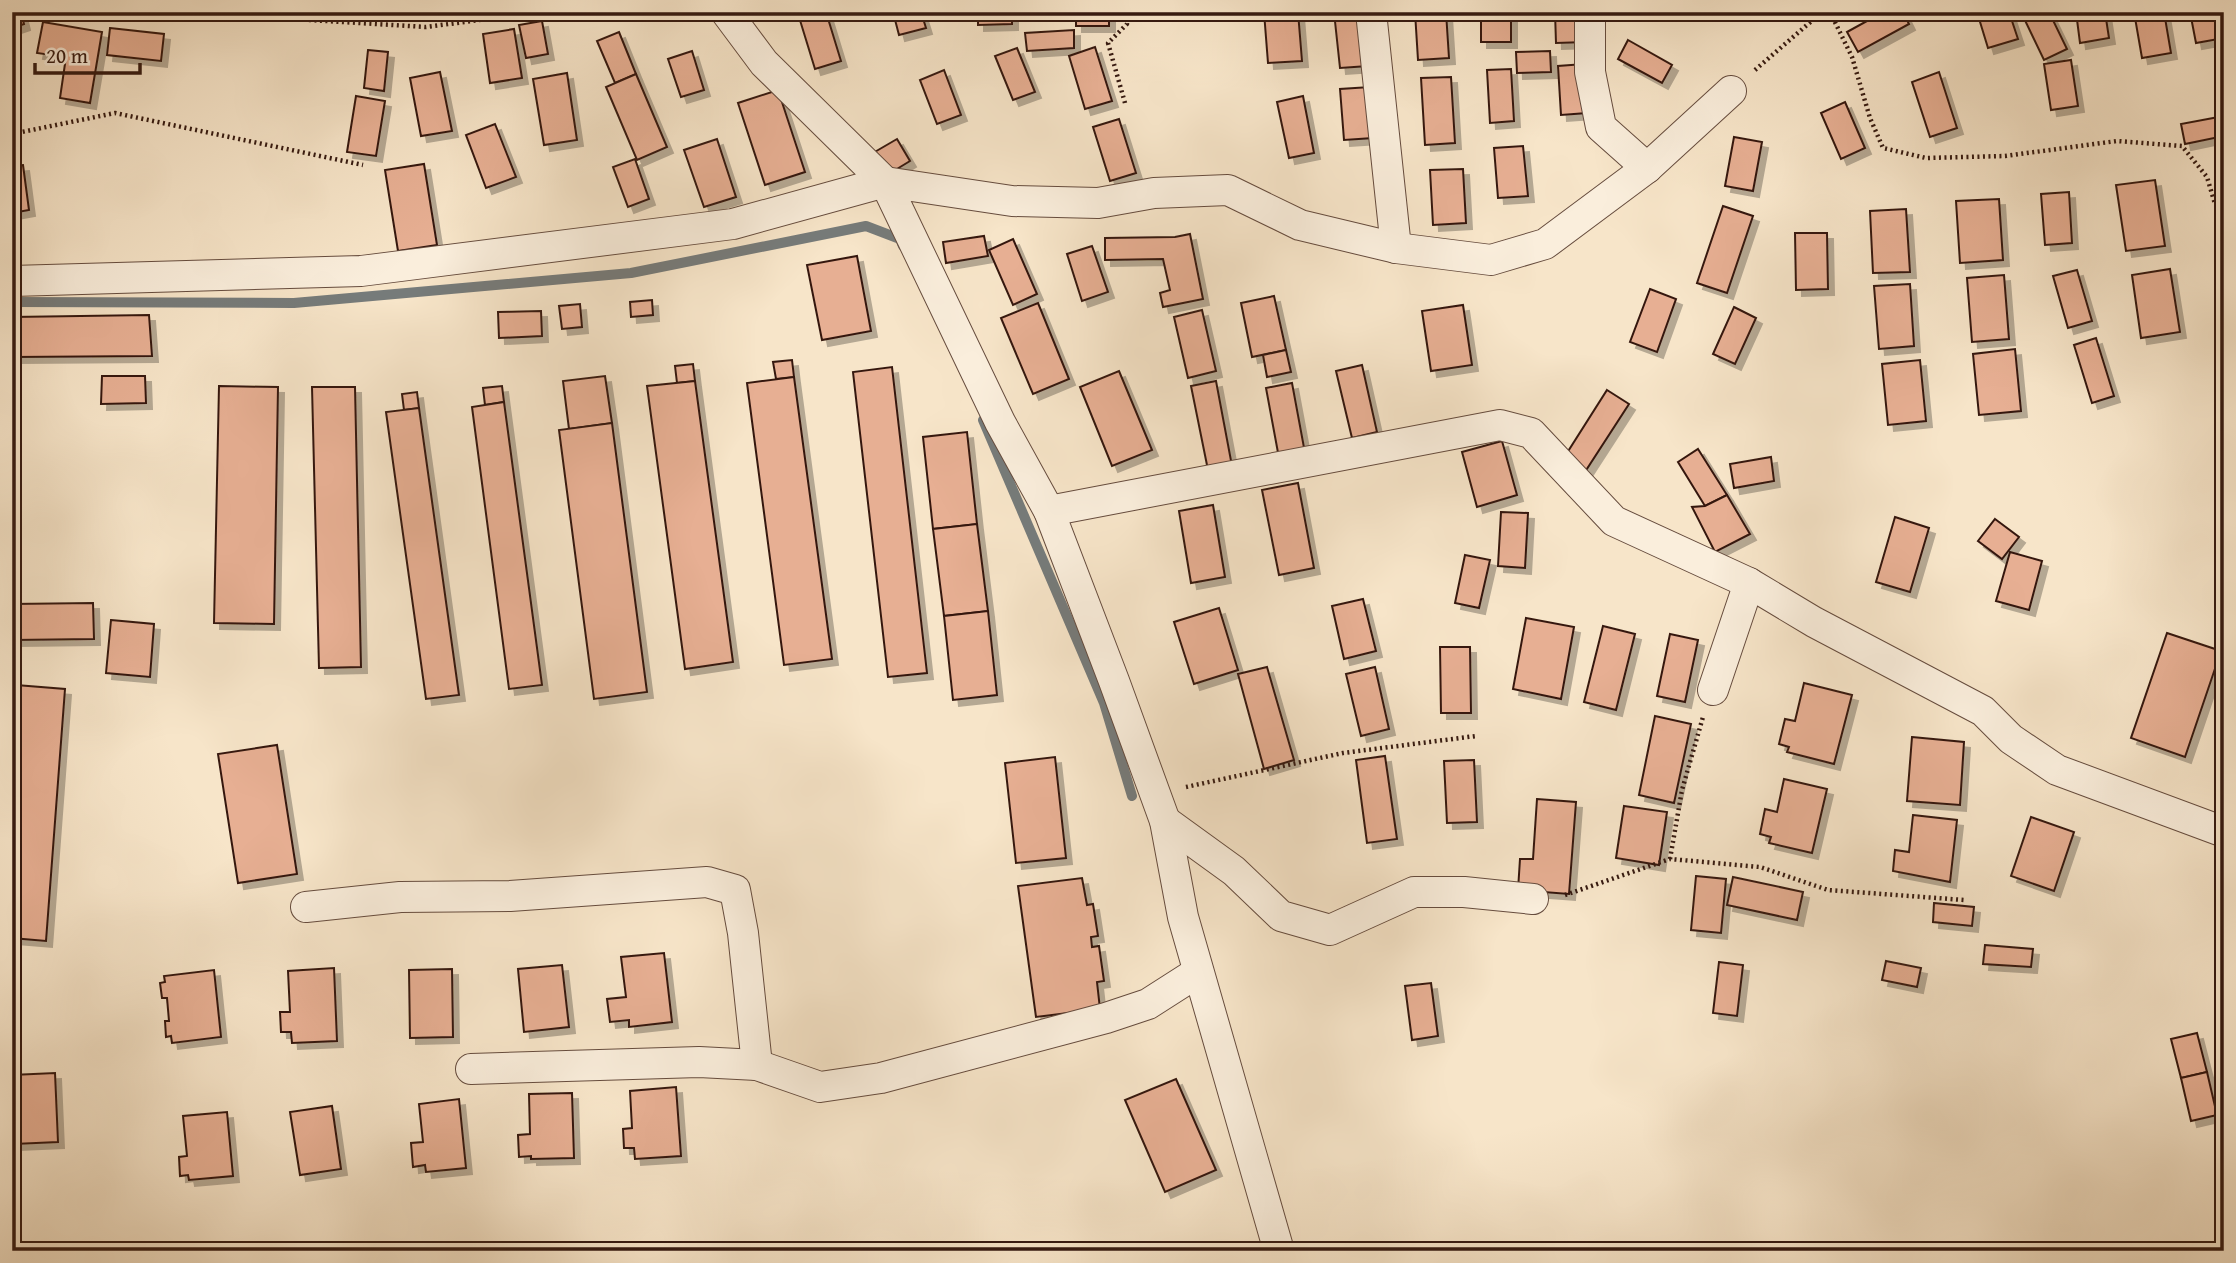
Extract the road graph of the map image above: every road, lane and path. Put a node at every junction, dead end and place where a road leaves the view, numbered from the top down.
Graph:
1 (541, 12) edge
2 (726, 12) edge
3 (1126, 12) edge
4 (1371, 12) edge
5 (1590, 12) edge
6 (1822, 12) edge
7 (1830, 12) edge
8 (309, 20) dead end
9 (1731, 92) joint
10 (1125, 103) dead end
11 (12, 134) edge
12 (363, 164) dead end
13 (1647, 168) junction
14 (885, 182) junction
15 (2224, 203) edge
16 (1396, 248) junction
17 (12, 281) edge
18 (1049, 511) junction
19 (1749, 583) junction
20 (1713, 690) joint
21 (1476, 736) dead end
22 (1160, 808) junction
23 (2224, 832) edge
24 (1670, 859) junction
25 (1533, 899) joint
26 (1964, 901) dead end
27 (306, 907) dead end
28 (1198, 972) junction
29 (757, 1065) junction
30 (471, 1069) dead end
31 (1279, 1251) edge

1 - 8 path
2 - 14 street
3 - 10 path
4 - 16 street
5 - 13 street
6 - 9 path
7 - 15 path
9 - 13 street
11 - 12 path
13 - 16 street
14 - 16 street
14 - 17 street
14 - 18 street
18 - 19 street
18 - 22 street
19 - 20 street
19 - 23 street
20 - 24 path
21 - 22 path
22 - 25 street
22 - 28 street
24 - 25 path
24 - 26 path
27 - 29 street
28 - 29 street
28 - 31 street
29 - 30 street

